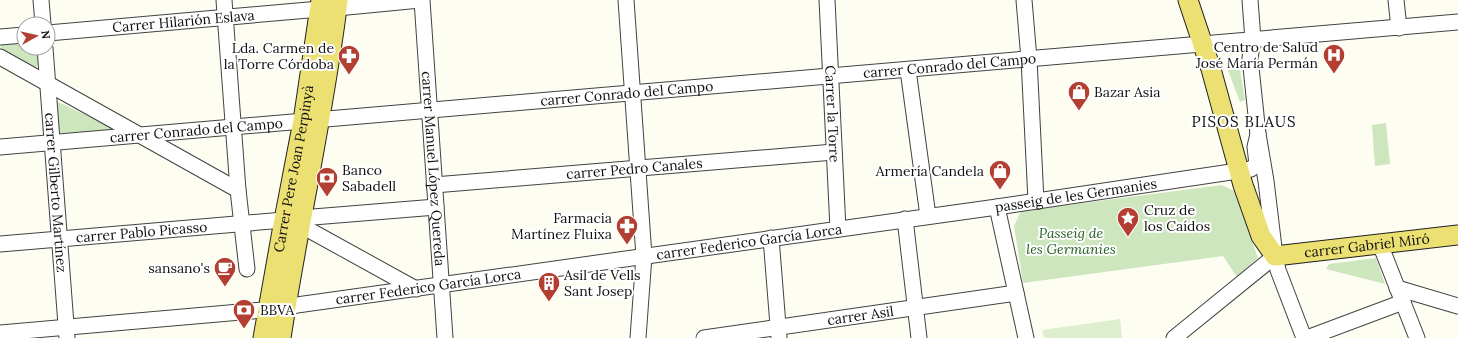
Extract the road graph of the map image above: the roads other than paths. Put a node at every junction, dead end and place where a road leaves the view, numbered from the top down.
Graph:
1 (41, 0) edge
2 (224, 0) edge
3 (421, 0) edge
4 (626, 0) edge
5 (827, 0) edge
6 (1024, 0) edge
7 (1188, 0) edge
8 (1250, 0) edge
9 (1396, 0) edge
10 (329, 4) edge
11 (42, 16) edge
12 (225, 17) junction
13 (1458, 22) edge
14 (1399, 28) junction
15 (56, 32) edge
16 (16, 36) edge
17 (0, 37) edge
18 (1253, 40) junction
19 (1203, 44) junction
20 (45, 56) edge
21 (0, 58) edge
22 (1029, 59) junction
23 (908, 70) junction
24 (830, 76) junction
25 (47, 84) junction
26 (633, 93) junction
27 (429, 110) junction
28 (312, 120) junction
29 (233, 127) junction
30 (1258, 134) junction
31 (139, 135) junction
32 (52, 142) junction
33 (0, 147) edge
34 (834, 152) junction
35 (638, 168) junction
36 (1240, 170) junction
37 (434, 185) junction
38 (238, 190) junction
39 (1036, 201) junction
40 (997, 206) junction
41 (436, 207) junction
42 (928, 216) junction
43 (905, 219) junction
44 (295, 221) junction
45 (242, 223) junction
46 (838, 229) junction
47 (1458, 235) edge
48 (771, 238) junction
49 (60, 239) junction
50 (0, 244) edge
51 (1380, 244) junction
52 (644, 256) junction
53 (1275, 256) junction
54 (247, 269) dead end
55 (441, 285) junction
56 (416, 289) junction
57 (1016, 293) junction
58 (1400, 295) junction
59 (1458, 306) edge
60 (915, 308) junction
61 (277, 309) junction
62 (0, 333) edge
63 (67, 333) edge
64 (778, 333) edge
65 (1189, 333) edge
66 (263, 338) edge
67 (281, 338) edge
68 (445, 338) edge
69 (638, 338) edge
70 (704, 338) edge
71 (919, 338) edge
72 (1026, 338) edge
73 (1174, 338) edge
74 (1304, 338) edge
75 (1307, 338) edge
76 (1417, 338) edge

1 - 11 street
2 - 12 street
3 - 10 street, Carrer Hilarión Eslava
3 - 27 street, carrer Manuel López Quereda
4 - 26 street
5 - 24 street, Carrer la Torre
6 - 22 street
7 - 19 main road
8 - 18 street
9 - 14 street
10 - 12 street, Carrer Hilarión Eslava
10 - 28 main road, Carrer Pere Joan Perpinyà
12 - 15 street, Carrer Hilarión Eslava
12 - 29 street
13 - 14 street, carrer Conrado del Campo
14 - 18 street, carrer Conrado del Campo
16 - 17 street
18 - 19 street, carrer Conrado del Campo
18 - 30 street
19 - 22 street, carrer Conrado del Campo
19 - 36 main road
20 - 25 street, carrer Gilberto Martínez
21 - 25 street
22 - 23 street, carrer Conrado del Campo
22 - 39 street
23 - 24 street, carrer Conrado del Campo
23 - 42 street
24 - 26 street, carrer Conrado del Campo
24 - 34 street, Carrer la Torre
25 - 31 street
25 - 32 street, carrer Gilberto Martínez
26 - 27 street, carrer Conrado del Campo
26 - 35 street
27 - 28 street, carrer Conrado del Campo
27 - 37 street, carrer Manuel López Quereda
28 - 29 street, carrer Conrado del Campo
28 - 44 main road, Carrer Pere Joan Perpinyà
29 - 31 street, carrer Conrado del Campo
29 - 38 street
30 - 36 street, passeig de les Germanies
30 - 53 street
31 - 32 street, carrer Conrado del Campo
31 - 38 street
32 - 33 street, carrer Conrado del Campo
32 - 49 street, carrer Gilberto Martínez
34 - 35 street, carrer Pedro Canales
34 - 46 street, Carrer la Torre
35 - 37 street, carrer Pedro Canales
35 - 52 street
36 - 39 street, passeig de les Germanies
36 - 53 main road
37 - 41 street, carrer Manuel López Quereda
38 - 45 street
39 - 40 street, passeig de les Germanies
40 - 42 street, carrer Federico García Lorca
40 - 57 street, passeig de les Germanies
41 - 44 street, carrer Pablo Picasso
41 - 55 street, carrer Manuel López Quereda
42 - 43 street, carrer Federico García Lorca
43 - 46 street, carrer Federico García Lorca
43 - 60 street
44 - 45 street, carrer Pablo Picasso
44 - 56 street
44 - 61 main road, Carrer Pere Joan Perpinyà
45 - 49 street, carrer Pablo Picasso
45 - 54 street
46 - 48 street, carrer Federico García Lorca
47 - 51 main road, carrer Gabriel Miró
48 - 52 street, carrer Federico García Lorca
48 - 64 street
49 - 50 street, carrer Pablo Picasso
49 - 63 street, carrer Gilberto Martínez
51 - 53 main road, carrer Gabriel Miró
51 - 58 street
52 - 55 street, carrer Federico García Lorca
52 - 69 street
53 - 65 street
53 - 74 street
55 - 56 street, carrer Federico García Lorca
55 - 68 street, carrer Manuel López Quereda
56 - 61 street, carrer Federico García Lorca
57 - 60 street, carrer Asil
57 - 72 street, passeig de les Germanies
58 - 59 street
58 - 75 street
58 - 76 street
60 - 64 street, carrer Asil
60 - 71 street
61 - 63 street, carrer Federico García Lorca
61 - 66 main road, Carrer Pere Joan Perpinyà
61 - 67 main road, Carrer Pere Joan Perpinyà
62 - 63 street, carrer Federico García Lorca
64 - 70 street, carrer Asil
65 - 73 street

